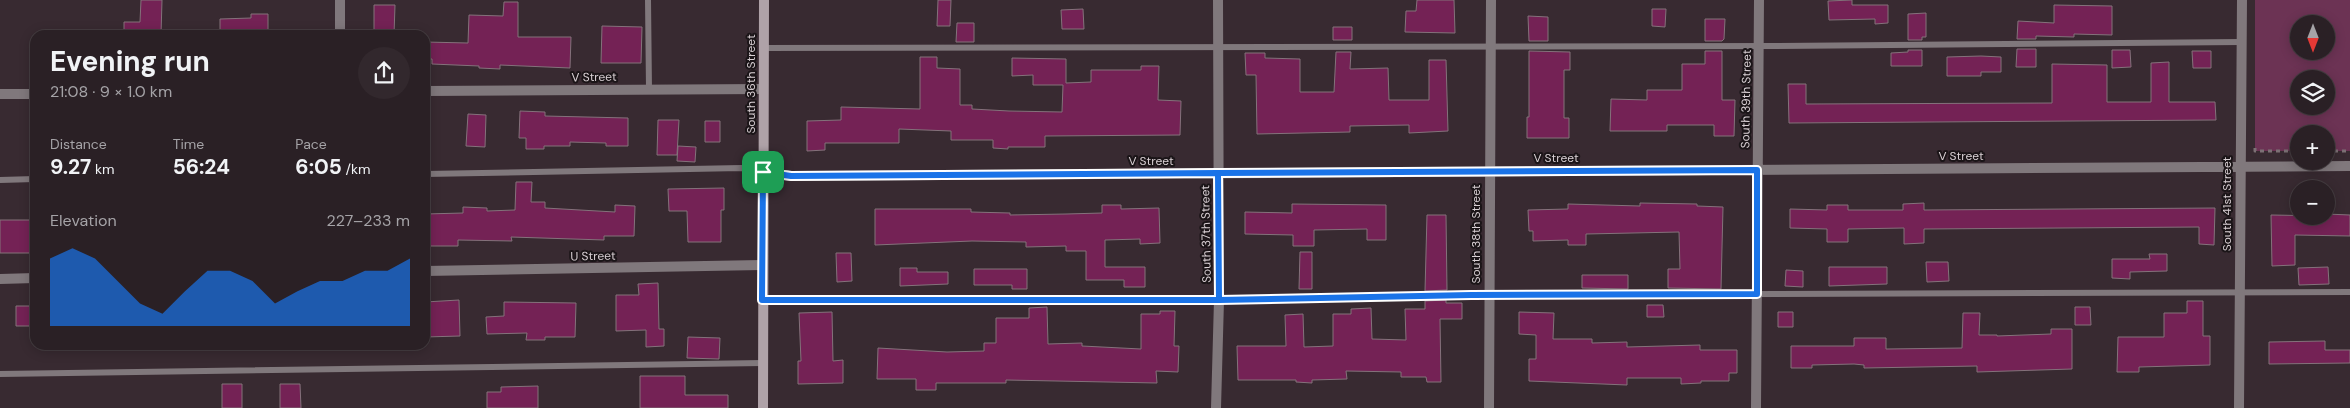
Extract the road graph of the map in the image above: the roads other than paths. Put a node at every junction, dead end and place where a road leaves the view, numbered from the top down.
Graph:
1 (340, 0) edge
2 (648, 0) edge
3 (764, 0) edge
4 (1218, 0) edge
5 (1491, 0) edge
6 (1759, 0) edge
7 (2242, 0) edge
8 (340, 30) edge
9 (2242, 42) junction
10 (1760, 46) junction
11 (1490, 47) junction
12 (763, 48) junction
13 (1218, 48) junction
14 (649, 89) junction
15 (763, 89) junction
16 (430, 91) edge
17 (0, 94) edge
18 (30, 94) edge
19 (2350, 166) edge
20 (2239, 167) junction
21 (1757, 170) junction
22 (1489, 171) junction
23 (763, 172) junction
24 (1218, 173) junction
25 (430, 174) edge
26 (30, 179) edge
27 (0, 180) edge
28 (762, 265) junction
29 (430, 271) edge
30 (0, 278) edge
31 (30, 278) edge
32 (2239, 292) junction
33 (2350, 292) edge
34 (1757, 294) junction
35 (1489, 295) junction
36 (762, 300) junction
37 (1219, 300) junction
38 (763, 364) junction
39 (0, 374) edge
40 (763, 408) edge
41 (1216, 408) edge
42 (1489, 408) edge
43 (1756, 408) edge
44 (2239, 408) edge

1 - 8 street
2 - 14 lane
3 - 12 main road, South 36th Street
4 - 13 street, South 37th Street
5 - 11 street, South 38th Street
6 - 10 street, South 39th Street
7 - 9 street, South 41st Street
9 - 10 lane
9 - 20 street, South 41st Street
10 - 11 lane
10 - 21 street, South 39th Street
11 - 13 lane
11 - 22 street, South 38th Street
12 - 13 lane
12 - 15 main road, South 36th Street
13 - 24 street, South 37th Street
14 - 15 street, V Street
14 - 16 street, V Street
15 - 23 main road, South 36th Street
17 - 18 street
19 - 20 street, V Street
20 - 21 street, V Street
20 - 32 street, South 41st Street
21 - 22 street, V Street
21 - 34 street, South 39th Street
22 - 24 street, V Street
22 - 35 street, South 38th Street
23 - 24 street, V Street
23 - 25 lane
23 - 28 main road, South 36th Street
24 - 37 street, South 37th Street
26 - 27 lane
28 - 29 street, U Street
28 - 36 main road, South 36th Street
30 - 31 street
32 - 33 lane
32 - 34 lane
32 - 44 street, South 41st Street
34 - 35 lane
34 - 43 street, South 39th Street
35 - 37 lane
35 - 42 street, South 38th Street
36 - 37 lane
36 - 38 main road, South 36th Street
37 - 41 street, South 37th Street
38 - 39 lane
38 - 40 main road, South 36th Street

